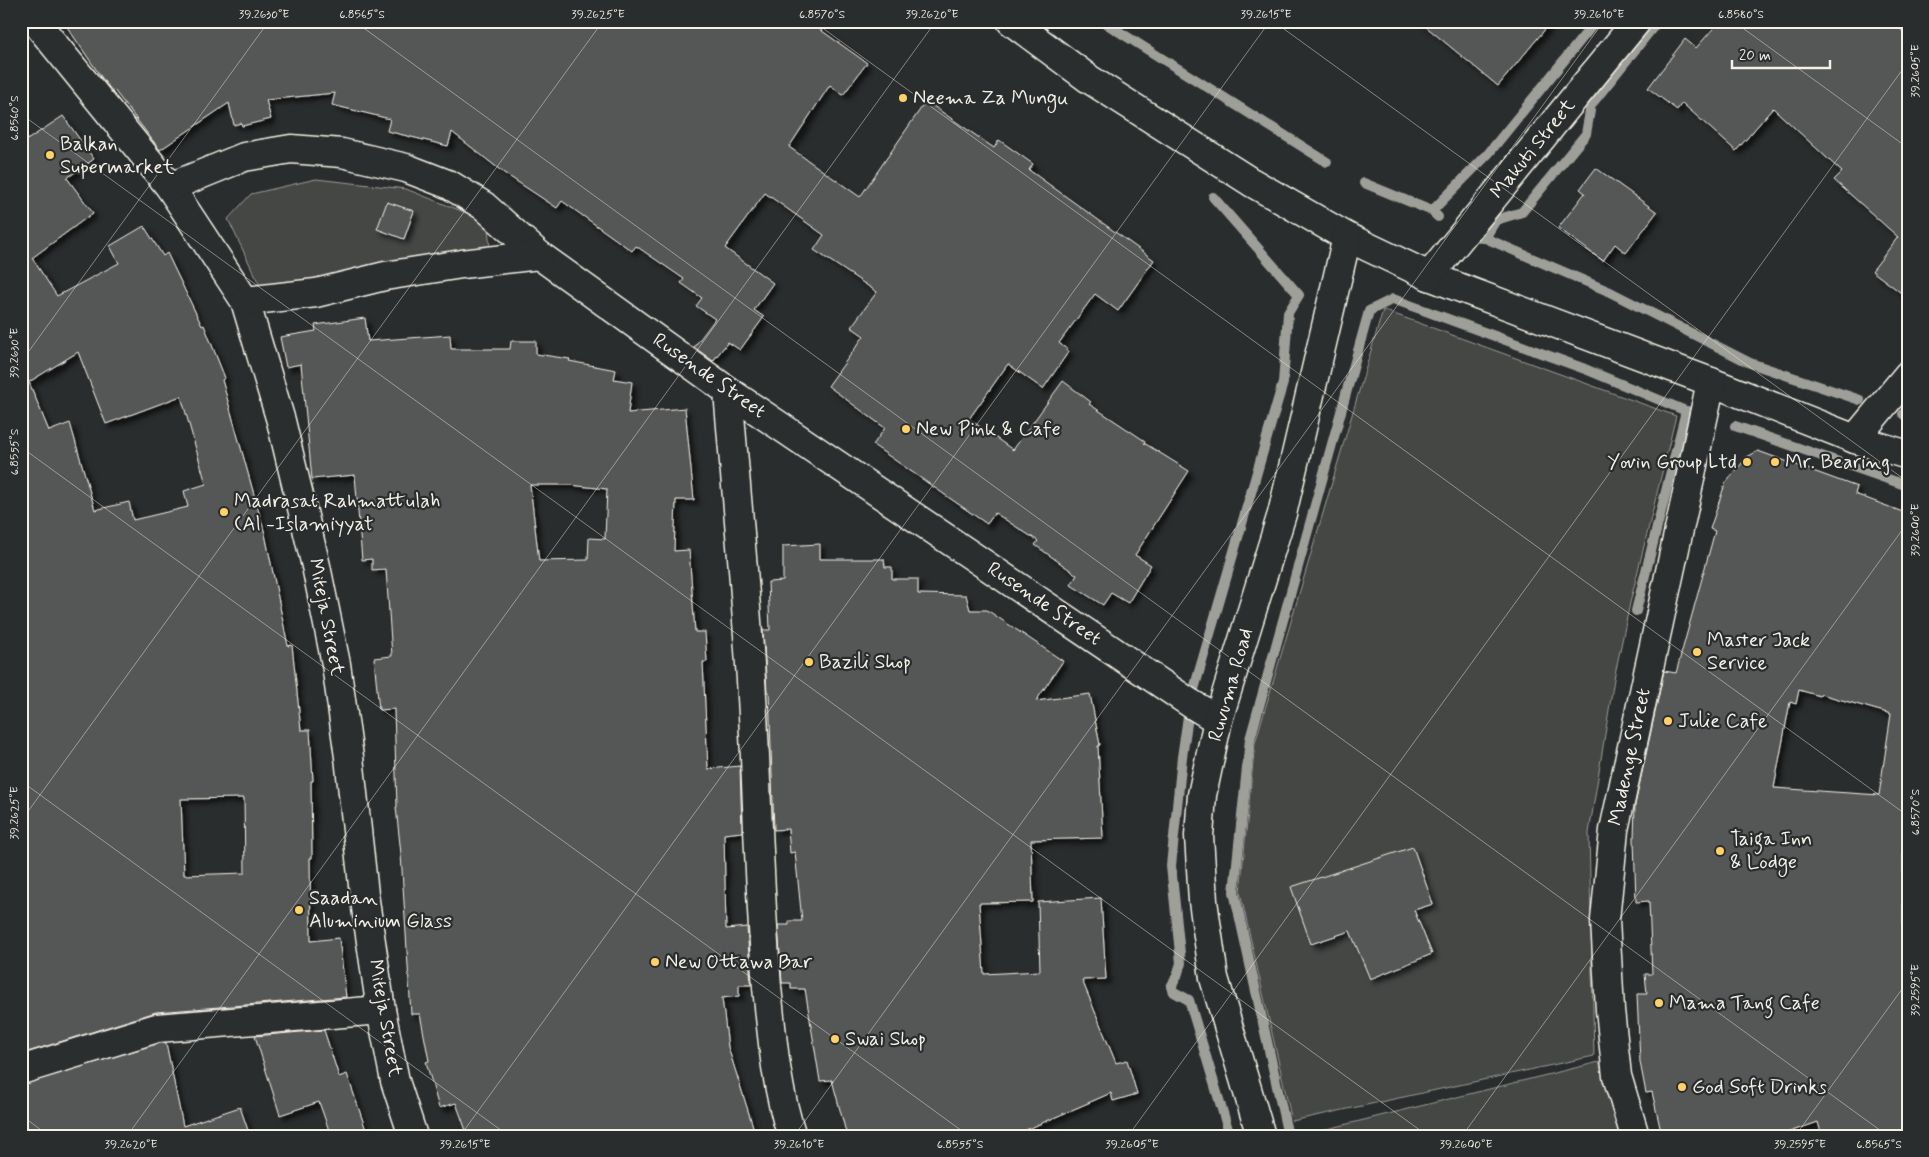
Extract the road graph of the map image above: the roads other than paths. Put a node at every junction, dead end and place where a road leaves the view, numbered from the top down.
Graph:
1 (35, 21) edge
2 (1011, 21) edge
3 (1637, 21) edge
4 (170, 187) junction
5 (1347, 237) junction
6 (539, 255) junction
7 (1429, 276) junction
8 (245, 301) junction
9 (1908, 376) edge
10 (1711, 382) junction
11 (728, 391) junction
12 (1855, 439) junction
13 (1908, 456) edge
14 (1218, 720) junction
15 (381, 1010) junction
16 (21, 1070) edge
17 (413, 1136) edge
18 (792, 1136) edge
19 (1261, 1136) edge
20 (1635, 1136) edge

1 - 4 street, Miteja Street
2 - 5 street
3 - 7 street, Makuti Street
4 - 6 street, Rusende Street
4 - 8 street, Miteja Street
5 - 7 street
5 - 14 street, Ruvuma Road
6 - 8 street
6 - 11 street, Rusende Street
7 - 10 street
8 - 15 street, Miteja Street
9 - 12 street
10 - 12 street
10 - 20 street, Madenge Street
11 - 14 street, Rusende Street
11 - 18 street
12 - 13 street
14 - 19 street, Ruvuma Road
15 - 16 street
15 - 17 street, Miteja Street

